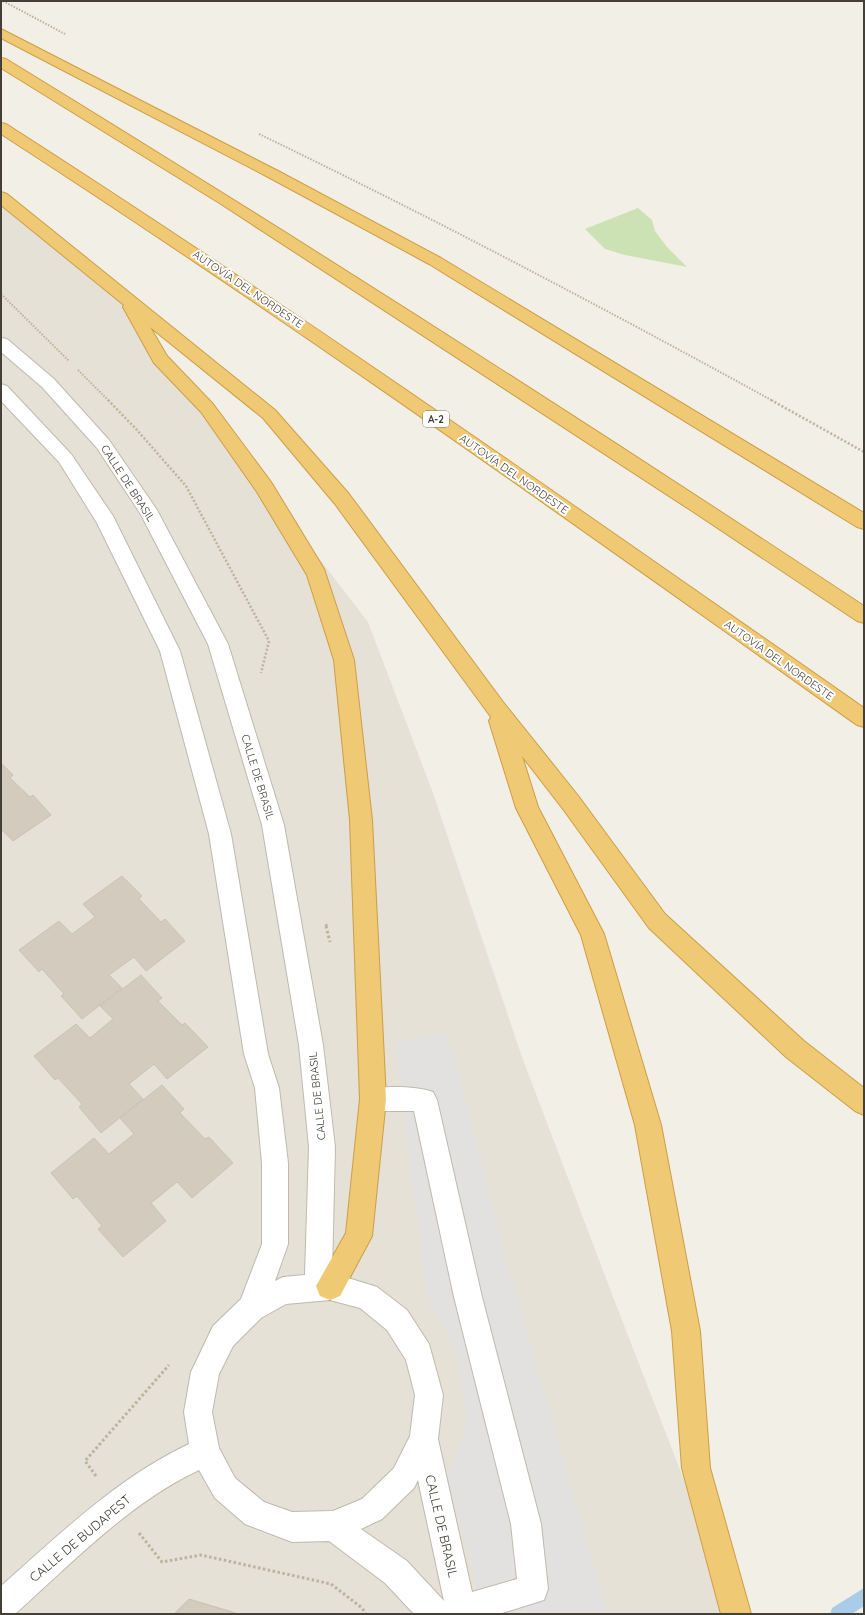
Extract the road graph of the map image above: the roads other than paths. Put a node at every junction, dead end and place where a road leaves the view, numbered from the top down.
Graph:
1 (1, 34) edge
2 (1, 62) edge
3 (1, 127) edge
4 (1, 197) edge
5 (125, 297) junction
6 (1, 343) edge
7 (1, 390) edge
8 (864, 522) edge
9 (864, 616) edge
10 (496, 708) junction
11 (864, 719) edge
12 (374, 1099) junction
13 (864, 1103) edge
14 (324, 1286) junction
15 (251, 1308) junction
16 (424, 1439) junction
17 (205, 1452) junction
18 (333, 1526) junction
19 (1, 1606) edge
20 (452, 1613) edge
21 (736, 1614) edge

1 - 8 highway
2 - 9 highway
3 - 11 highway, AUTOVÍA DEL NORDESTE / A-2
4 - 5 highway
5 - 10 highway
5 - 12 highway
6 - 14 street, CALLE DE BRASIL
7 - 15 street
10 - 13 highway
10 - 21 highway
12 - 14 highway
12 - 20 street
14 - 15 street
14 - 16 street
15 - 17 street
16 - 18 street
16 - 20 street, CALLE DE BRASIL
17 - 18 street
17 - 19 street, CALLE DE BUDAPEST
18 - 20 street

